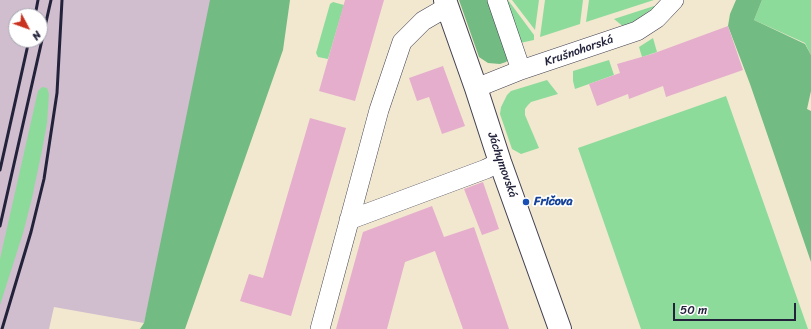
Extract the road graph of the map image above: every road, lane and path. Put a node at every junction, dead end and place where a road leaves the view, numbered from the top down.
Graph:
1 (498, 0) edge
2 (674, 0) edge
3 (446, 3) edge
4 (522, 70) junction
5 (476, 88) junction
6 (500, 162) junction
7 (349, 220) junction
8 (320, 329) edge
9 (560, 329) edge

1 - 4 street
2 - 4 street, Krušnohorská
3 - 5 street, Jáchymovská
3 - 7 street
4 - 5 street, Krušnohorská
5 - 6 street, Jáchymovská
6 - 7 street
6 - 9 street, Jáchymovská
7 - 8 street

